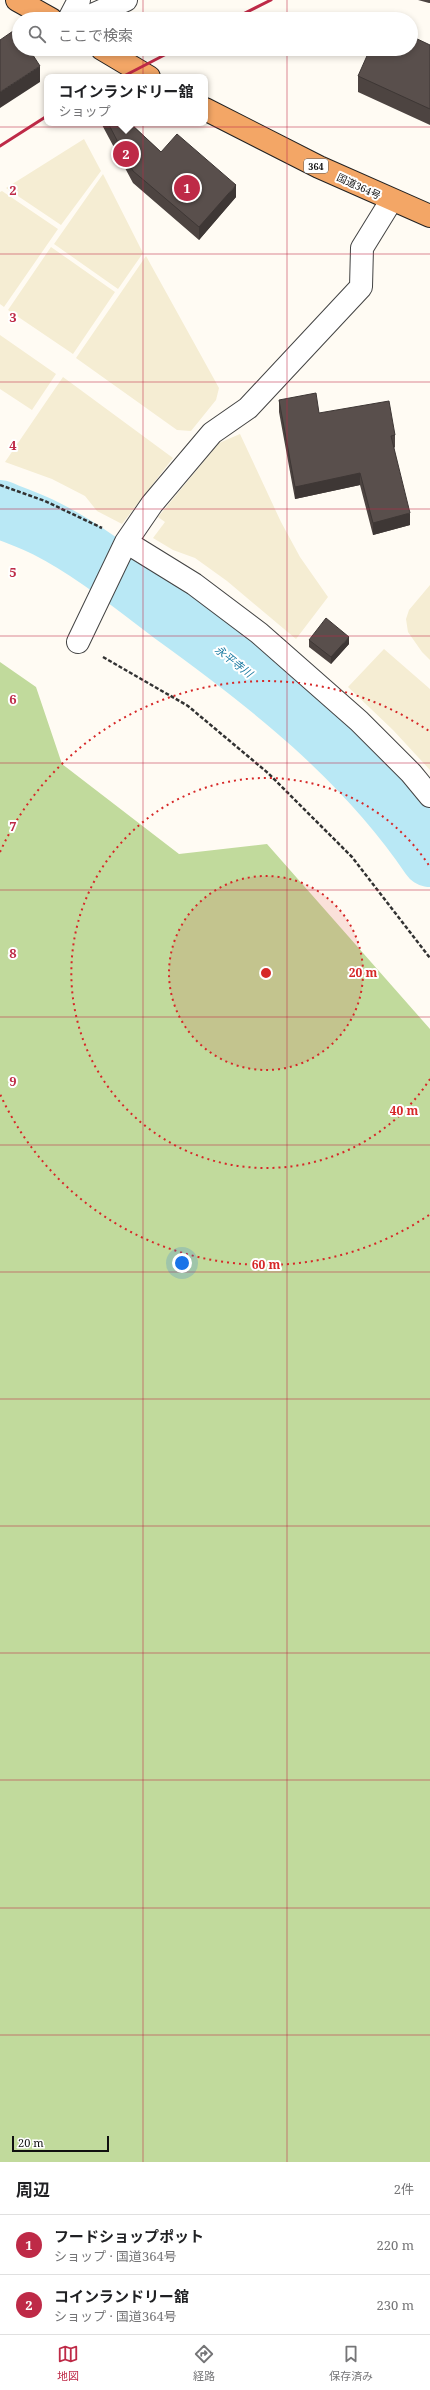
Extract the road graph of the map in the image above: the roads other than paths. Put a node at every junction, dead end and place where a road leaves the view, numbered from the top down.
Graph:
1 (17, 0) edge
2 (79, 0) edge
3 (126, 0) edge
4 (38, 12) edge
5 (73, 12) edge
6 (99, 12) edge
7 (114, 56) edge
8 (144, 74) edge
9 (208, 111) edge
10 (391, 201) junction
11 (430, 216) edge
12 (124, 548) junction
13 (81, 637) road end
14 (430, 796) edge

1 - 4 highway
2 - 5 street
3 - 6 street
7 - 8 highway
9 - 10 highway, 国道364号 / 364
10 - 11 highway, 国道364号 / 364
10 - 12 street
12 - 13 street
12 - 14 street

